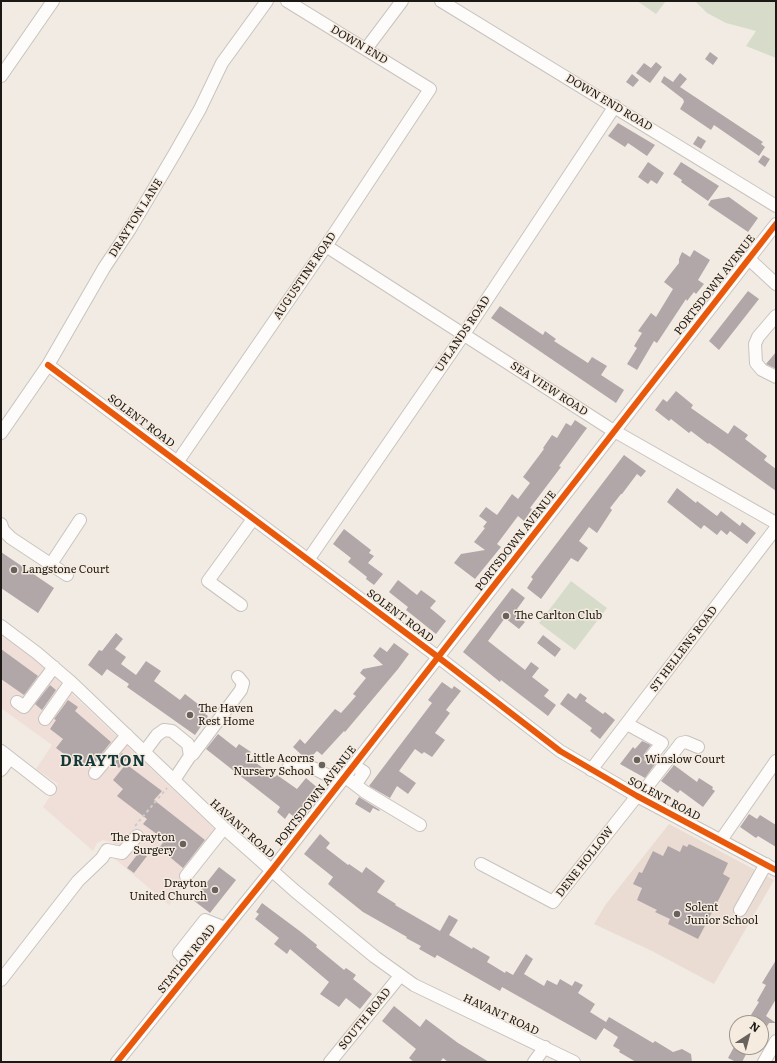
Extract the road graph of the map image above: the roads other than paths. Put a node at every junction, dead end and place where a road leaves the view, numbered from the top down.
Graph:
1 (53, 1) edge
2 (267, 1) edge
3 (287, 1) edge
4 (402, 1) edge
5 (441, 1) edge
6 (366, 49) junction
7 (1, 76) edge
8 (430, 89) joint
9 (615, 106) junction
10 (776, 206) edge
11 (776, 224) edge
12 (326, 246) junction
13 (749, 259) junction
14 (776, 284) edge
15 (776, 316) edge
16 (464, 334) junction
17 (48, 365) junction
18 (776, 378) edge
19 (614, 430) junction
20 (1, 433) edge
21 (178, 461) junction
22 (253, 519) junction
23 (80, 520) dead end
24 (776, 523) edge
25 (1, 524) edge
26 (776, 528) edge
27 (308, 560) junction
28 (51, 564) junction
29 (67, 575) dead end
30 (241, 605) dead end
31 (1, 626) edge
32 (438, 657) junction
33 (54, 667) junction
34 (238, 677) dead end
35 (71, 682) junction
36 (17, 702) dead end
37 (45, 719) dead end
38 (627, 724) junction
39 (127, 735) junction
40 (698, 747) dead end
41 (145, 751) junction
42 (5, 755) edge
43 (190, 756) junction
44 (651, 757) dead end
45 (776, 761) edge
46 (353, 764) junction
47 (289, 766) dead end
48 (1, 770) edge
49 (592, 770) junction
50 (95, 773) dead end
51 (174, 780) junction
52 (341, 780) junction
53 (356, 784) junction
54 (50, 789) dead end
55 (638, 796) junction
56 (420, 825) dead end
57 (224, 828) junction
58 (134, 833) road end
59 (721, 840) junction
60 (481, 864) dead end
61 (771, 867) edge
62 (272, 870) junction
63 (186, 876) dead end
64 (740, 910) dead end
65 (224, 928) junction
66 (193, 968) junction
67 (400, 976) junction
68 (1, 980) edge
69 (776, 1041) edge
70 (545, 1047) junction
71 (117, 1062) edge
72 (330, 1062) edge
73 (534, 1062) edge
74 (574, 1062) edge
75 (764, 1062) edge

1 - 7 street
2 - 17 street, DRAYTON LANE
3 - 6 street, DOWN END
4 - 6 street
5 - 9 street, DOWN END ROAD
6 - 8 street, DOWN END
8 - 12 street, AUGUSTINE ROAD
9 - 10 street, DOWN END ROAD
9 - 16 street, UPLANDS ROAD
11 - 13 street, PORTSDOWN AVENUE
12 - 16 street, SEA VIEW ROAD
12 - 21 street, AUGUSTINE ROAD
13 - 14 street
13 - 19 street, PORTSDOWN AVENUE
15 - 18 street
16 - 19 street, SEA VIEW ROAD
16 - 27 street, UPLANDS ROAD
17 - 20 street, DRAYTON LANE
17 - 21 street, SOLENT ROAD
19 - 24 street, SEA VIEW ROAD
19 - 32 street, PORTSDOWN AVENUE
21 - 22 street, SOLENT ROAD
22 - 27 street, SOLENT ROAD
22 - 30 street
23 - 28 street
25 - 28 street
26 - 38 street, ST HELLENS ROAD
27 - 32 street, SOLENT ROAD
28 - 29 street
31 - 33 street, HAVANT ROAD
32 - 46 street, PORTSDOWN AVENUE
32 - 49 street, SOLENT ROAD
33 - 35 street, HAVANT ROAD
33 - 36 street
34 - 43 street
35 - 37 street
35 - 39 street, HAVANT ROAD
38 - 44 street
38 - 49 street, ST HELLENS ROAD
39 - 41 street, HAVANT ROAD
39 - 50 street
40 - 55 street
41 - 43 street
41 - 51 street, HAVANT ROAD
42 - 48 street
42 - 54 street
43 - 51 street
45 - 59 street
46 - 52 street, PORTSDOWN AVENUE
46 - 53 street
47 - 52 street
49 - 55 street, SOLENT ROAD
51 - 57 street, HAVANT ROAD
52 - 53 street
52 - 62 street, PORTSDOWN AVENUE
53 - 56 street
55 - 59 street, SOLENT ROAD
55 - 60 street, DENE HOLLOW
57 - 62 street, HAVANT ROAD
57 - 63 street
58 - 68 street
59 - 61 street, SOLENT ROAD
61 - 64 street
62 - 65 street, STATION ROAD
62 - 67 street, HAVANT ROAD
65 - 66 street, STATION ROAD
65 - 66 street
66 - 71 street, STATION ROAD
67 - 70 street, HAVANT ROAD
67 - 72 street, SOUTH ROAD
69 - 75 street
70 - 73 street
70 - 74 street, HAVANT ROAD

